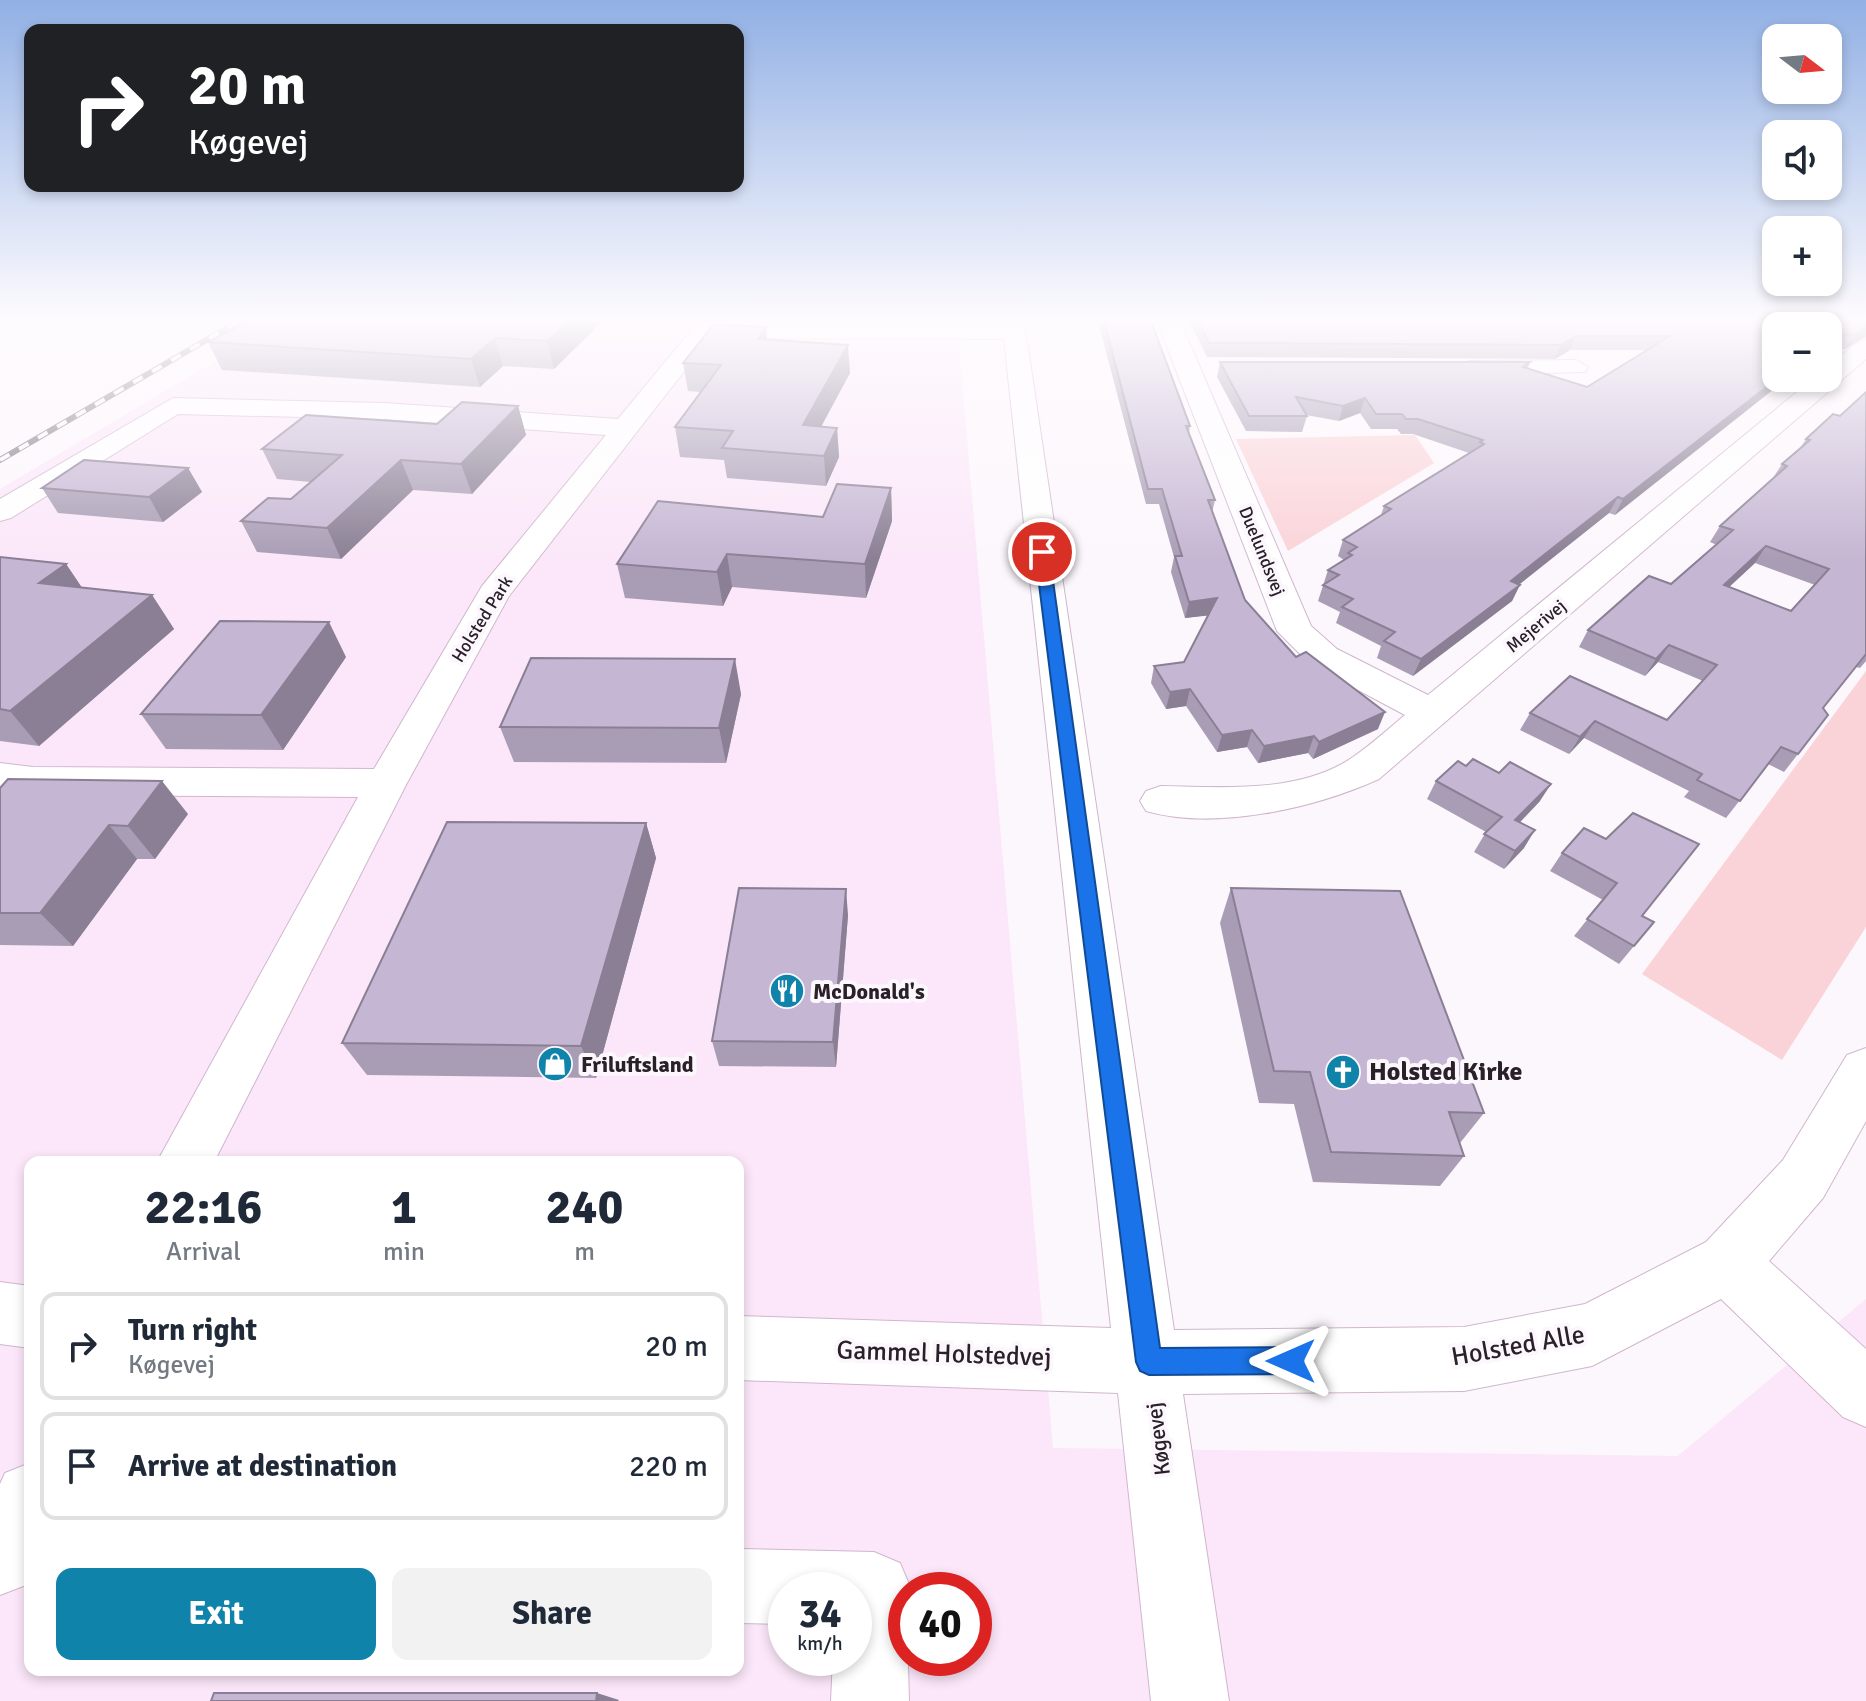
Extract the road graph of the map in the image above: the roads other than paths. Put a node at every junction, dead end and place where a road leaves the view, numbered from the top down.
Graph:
1 (647, 400) edge
2 (1023, 400) edge
3 (1213, 400) edge
4 (1803, 400) edge
5 (625, 428) junction
6 (0, 512) edge
7 (1432, 713) junction
8 (0, 777) edge
9 (386, 783) junction
10 (1161, 801) dead end
11 (1866, 1071) edge
12 (188, 1156) edge
13 (1727, 1263) junction
14 (0, 1313) edge
15 (24, 1316) edge
16 (744, 1348) edge
17 (1149, 1362) junction
18 (1866, 1394) edge
19 (24, 1510) edge
20 (0, 1559) edge
21 (0, 1575) edge
22 (24, 1576) edge
23 (744, 1586) edge
24 (870, 1701) edge
25 (1190, 1701) edge

1 - 5 street, Holsted Park
2 - 17 street, Køgevej
3 - 7 street, Duelundsvej
4 - 7 street, Mejerivej
5 - 6 street
5 - 9 street, Holsted Park
7 - 10 street, Mejerivej
8 - 9 street
9 - 12 street, Holsted Park
11 - 13 street, Holsted Alle
13 - 17 street, Holsted Alle
13 - 18 street
14 - 15 street
16 - 17 street, Gammel Holstedvej
17 - 25 street, Køgevej
19 - 20 street
21 - 22 street
23 - 24 street

